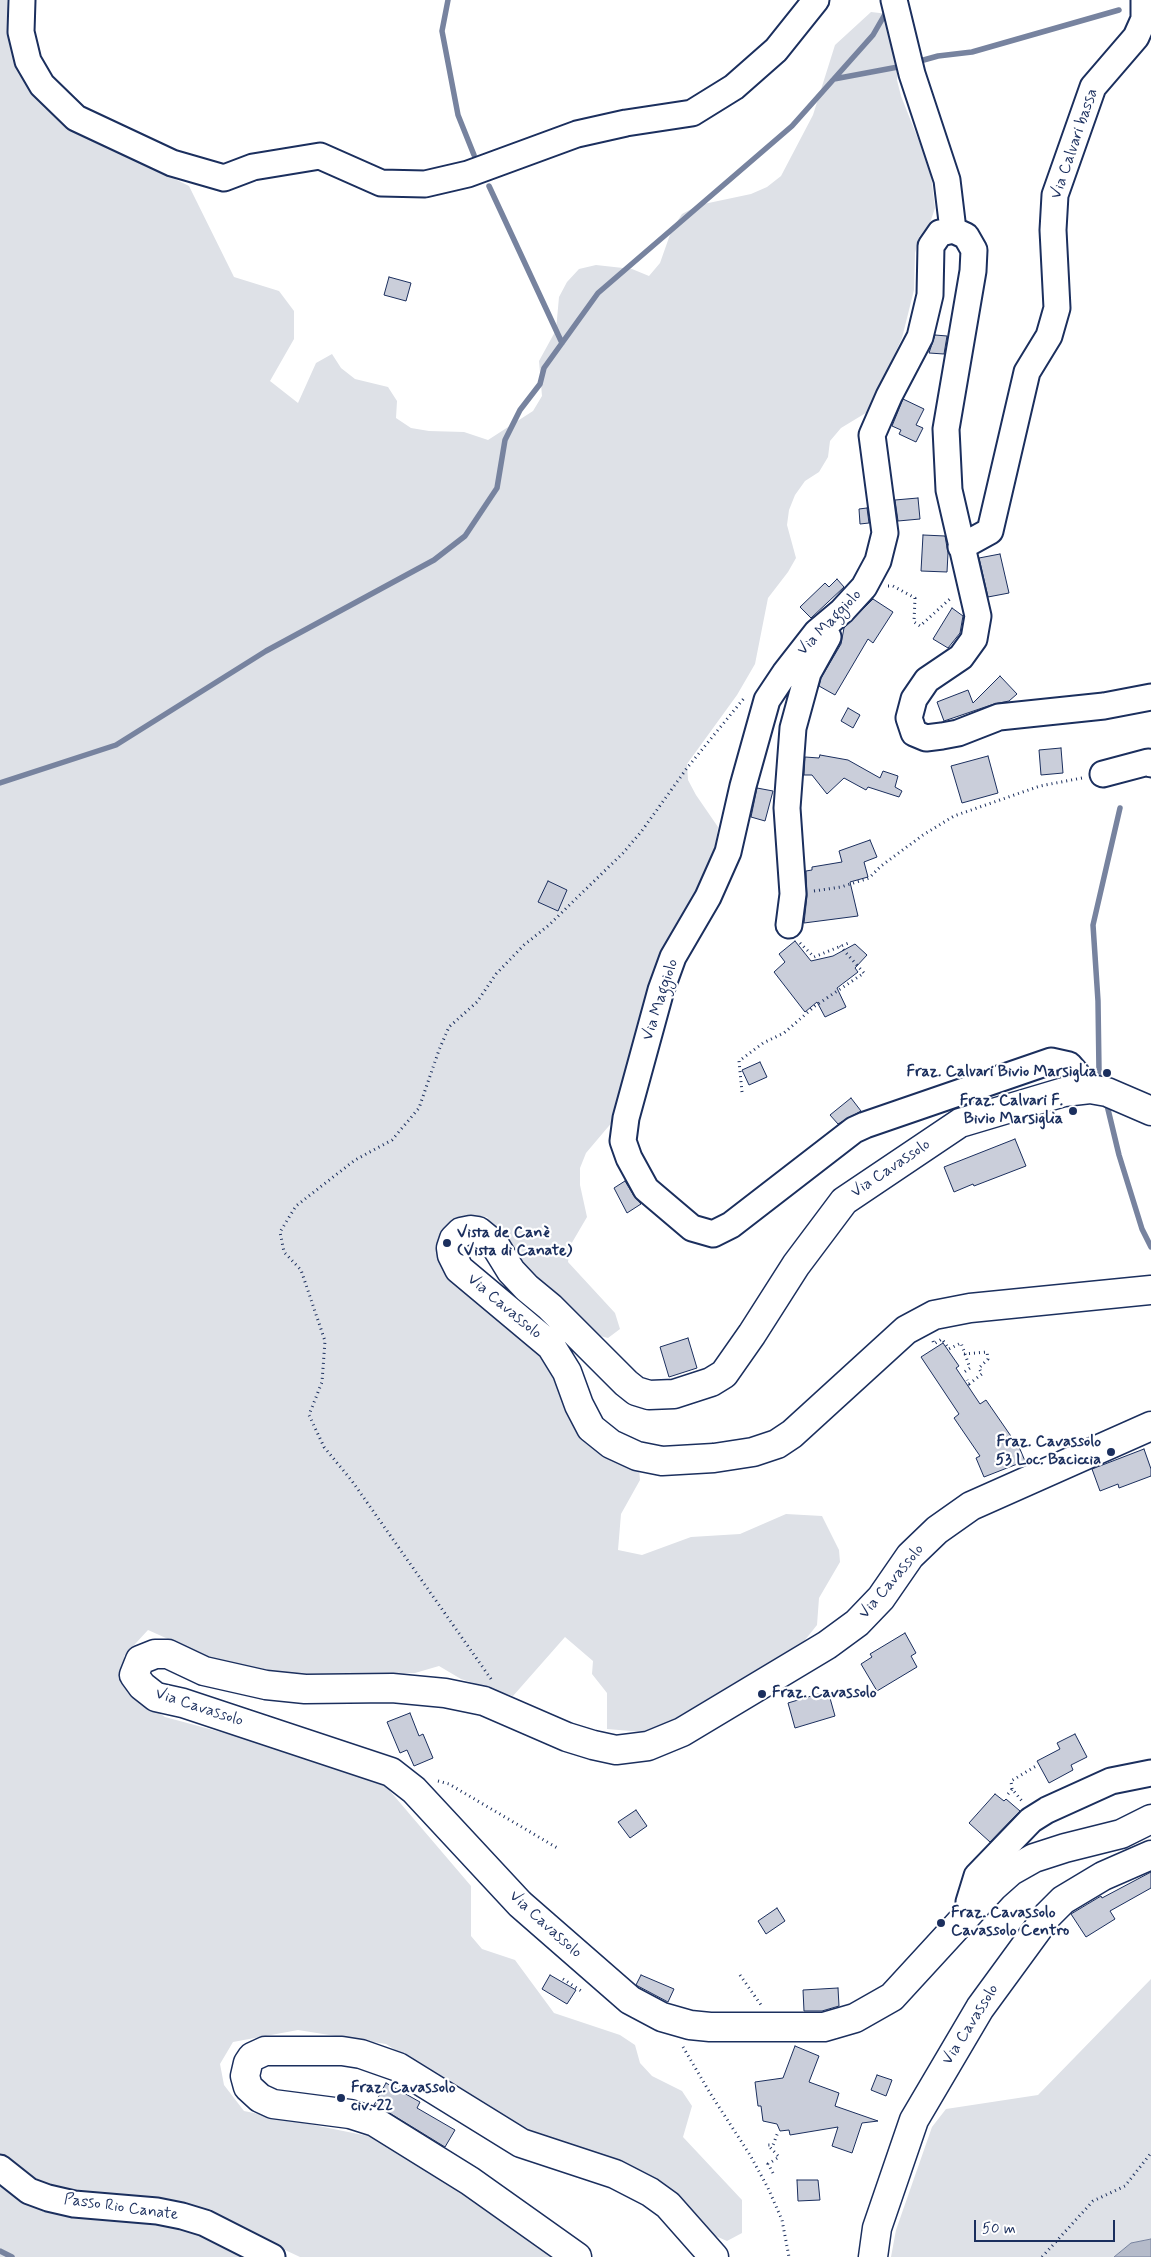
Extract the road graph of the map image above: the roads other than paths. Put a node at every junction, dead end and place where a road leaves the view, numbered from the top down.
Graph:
1 (22, 0) edge
2 (816, 0) edge
3 (894, 0) edge
4 (1144, 0) edge
5 (953, 230) junction
6 (961, 547) junction
7 (842, 611) junction
8 (1151, 697) edge
9 (1151, 764) edge
10 (1103, 774) road end
11 (789, 925) road end
12 (1096, 1090) junction
13 (1151, 1111) edge
14 (1151, 1290) edge
15 (1151, 1426) edge
16 (1151, 1774) edge
17 (1151, 1818) edge
18 (1151, 1855) edge
19 (972, 1909) junction
20 (0, 2168) edge
21 (272, 2257) edge
22 (577, 2257) edge
23 (714, 2257) edge
24 (873, 2257) edge

1 - 2 street
3 - 5 street
4 - 6 street, Via Calvari bassa
5 - 6 street
5 - 7 street, Via Maggiolo
6 - 8 street
7 - 11 street
7 - 12 street, Via Maggiolo
9 - 10 street
12 - 13 main road
12 - 14 main road, Via Cavassolo
15 - 19 main road, Via Cavassolo
16 - 19 street
17 - 19 main road, Via Cavassolo
18 - 24 main road, Via Cavassolo
20 - 21 street, Passo Rio Canate
22 - 23 main road

